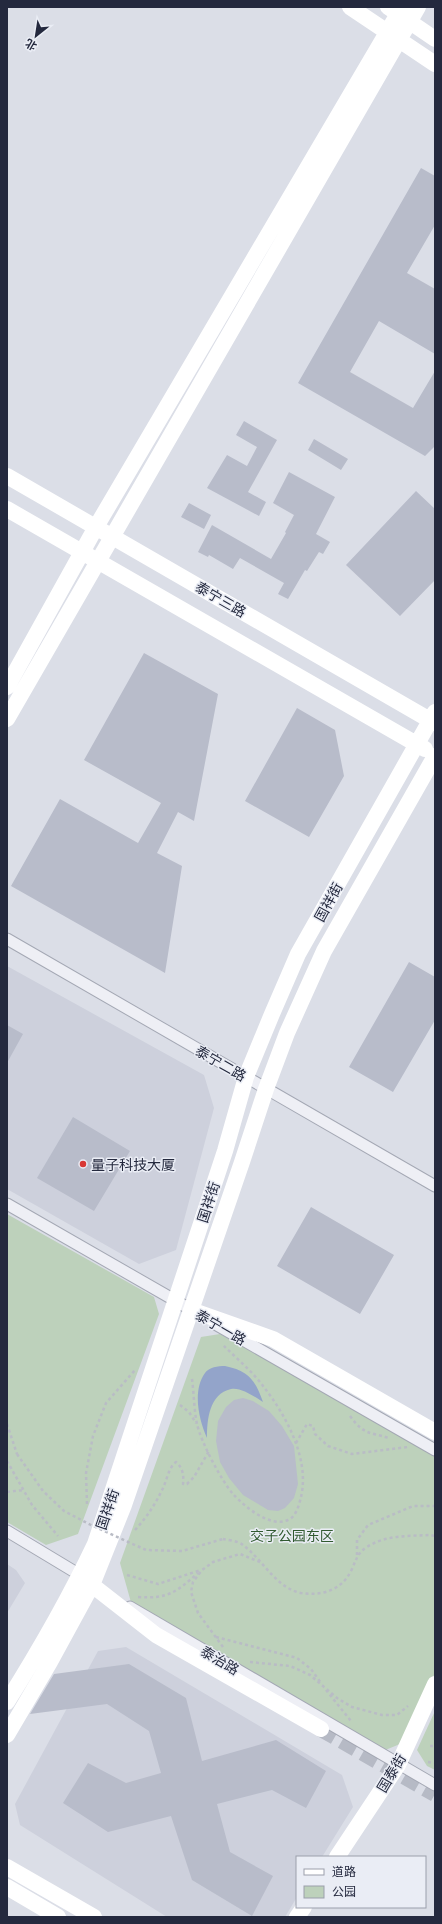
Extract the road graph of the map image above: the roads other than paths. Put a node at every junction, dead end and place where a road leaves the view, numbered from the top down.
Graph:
1 (350, 7) edge
2 (418, 7) edge
3 (399, 12) edge
4 (393, 36) junction
5 (435, 39) edge
6 (435, 64) edge
7 (7, 476) edge
8 (7, 509) edge
9 (96, 527) junction
10 (112, 537) junction
11 (82, 552) junction
12 (98, 562) junction
13 (7, 687) edge
14 (433, 718) edge
15 (7, 719) edge
16 (416, 744) junction
17 (435, 756) edge
18 (7, 939) edge
19 (246, 1077) junction
20 (266, 1089) junction
21 (435, 1186) edge
22 (7, 1204) edge
23 (176, 1300) junction
24 (191, 1310) junction
25 (434, 1432) edge
26 (435, 1450) edge
27 (7, 1531) edge
28 (86, 1579) junction
29 (435, 1684) edge
30 (7, 1702) edge
31 (321, 1729) tunnel mouth
32 (7, 1735) edge
33 (398, 1765) junction
34 (435, 1785) edge
35 (338, 1856) edge
36 (7, 1867) edge
37 (7, 1887) edge
38 (303, 1908) edge
39 (58, 1917) edge
40 (94, 1917) edge
41 (297, 1917) edge

1 - 4 street
2 - 3 street
3 - 4 street
3 - 5 street
4 - 6 street
4 - 9 street
4 - 10 street
7 - 9 street, 泰宁三路
8 - 11 street, 泰宁三路
9 - 10 street, 泰宁三路
9 - 11 street
10 - 12 street
10 - 14 street, 泰宁三路
11 - 12 street, 泰宁三路
11 - 13 street
12 - 15 street
12 - 16 street, 泰宁三路
14 - 16 street, 国祥街
16 - 17 street, 泰宁三路
16 - 19 street, 国祥街
17 - 20 street, 国祥街
18 - 19 street, 泰宁二路
19 - 20 street, 泰宁二路
19 - 23 street, 国祥街
20 - 21 street, 泰宁二路
20 - 24 street, 国祥街
22 - 23 street, 泰宁一路
23 - 24 street, 泰宁一路
23 - 28 street, 国祥街
24 - 25 street
24 - 26 street, 泰宁一路
24 - 28 street, 国祥街
27 - 28 street, 泰治路
28 - 30 street, 国祥街
28 - 31 street
28 - 32 street, 国祥街
28 - 33 street, 泰治路
29 - 33 street, 国泰街
33 - 34 street, 泰治路
33 - 35 street, 国泰街
36 - 40 street
37 - 39 street
38 - 41 street

